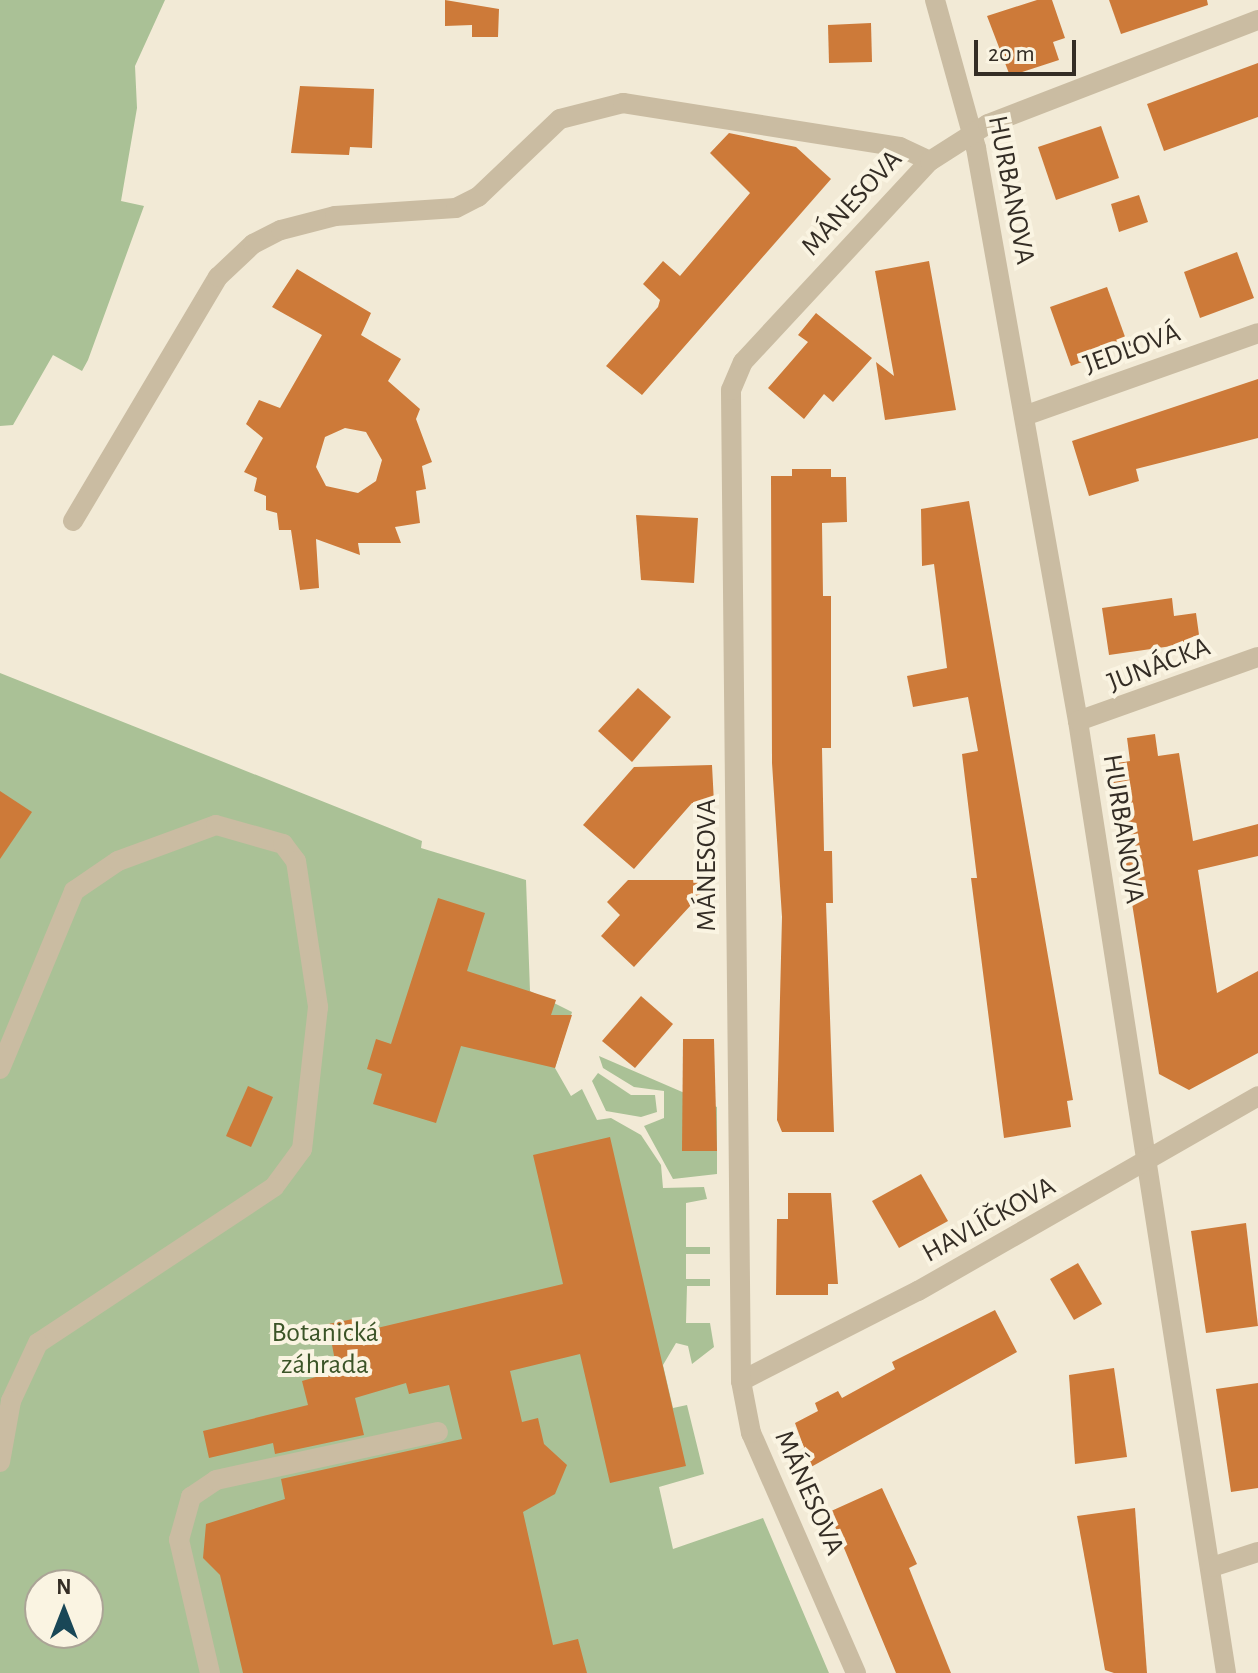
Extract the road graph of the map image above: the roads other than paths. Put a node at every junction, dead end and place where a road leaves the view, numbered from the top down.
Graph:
1 (935, 0) edge
2 (1258, 20) edge
3 (973, 131) junction
4 (930, 161) junction
5 (1258, 333) edge
6 (1024, 416) junction
7 (73, 521) dead end
8 (1258, 657) edge
9 (1078, 721) junction
10 (0, 1069) edge
11 (1258, 1096) edge
12 (1146, 1161) junction
13 (741, 1381) junction
14 (438, 1432) dead end
15 (0, 1462) edge
16 (1258, 1552) edge
17 (1212, 1567) junction
18 (210, 1673) edge
19 (856, 1673) edge
20 (1226, 1673) edge

1 - 3 street, HURBANOVA
2 - 3 street, MÁNESOVA
3 - 4 street, MÁNESOVA
3 - 6 street, HURBANOVA
4 - 7 street
4 - 13 street, MÁNESOVA
5 - 6 street, JEDĽOVÁ
6 - 9 street, HURBANOVA
8 - 9 street, JUNÁCKA
9 - 12 street, HURBANOVA
10 - 15 street
11 - 12 street, HAVLÍČKOVA
12 - 13 street, HAVLÍČKOVA
12 - 17 street, HURBANOVA
13 - 19 street, MÁNESOVA
14 - 18 street
16 - 17 street
17 - 20 street, HURBANOVA

